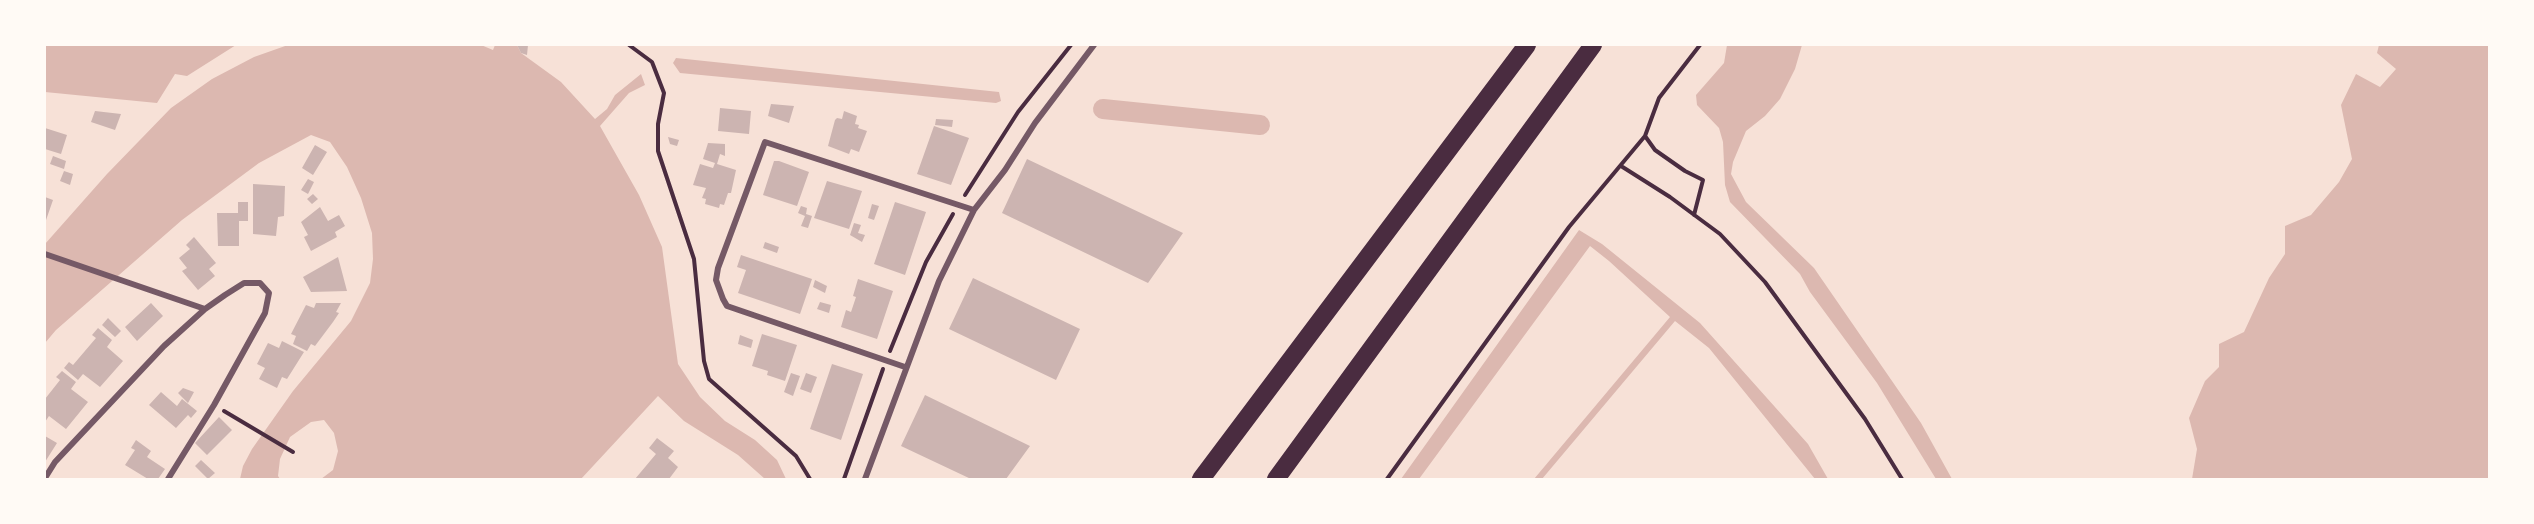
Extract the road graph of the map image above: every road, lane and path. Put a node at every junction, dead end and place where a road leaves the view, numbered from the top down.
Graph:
1 (628, 45) edge
2 (1094, 45) edge
3 (1527, 45) edge
4 (1593, 45) edge
5 (1700, 45) edge
6 (1645, 136) junction
7 (1621, 166) junction
8 (974, 210) junction
9 (1694, 215) junction
10 (45, 254) edge
11 (205, 309) junction
12 (905, 367) junction
13 (214, 405) junction
14 (293, 452) dead end
15 (45, 478) edge
16 (168, 479) edge
17 (810, 479) edge
18 (865, 479) edge
19 (1202, 479) edge
20 (1276, 479) edge
21 (1387, 479) edge
22 (1902, 479) edge

1 - 17 path
2 - 8 street
3 - 19 highway
4 - 20 highway
5 - 6 path
6 - 7 path
6 - 9 path
7 - 9 path
7 - 21 path
8 - 12 street
8 - 12 street
9 - 22 path
10 - 11 street
11 - 13 street
11 - 15 street
12 - 18 street
13 - 14 path
13 - 16 street

